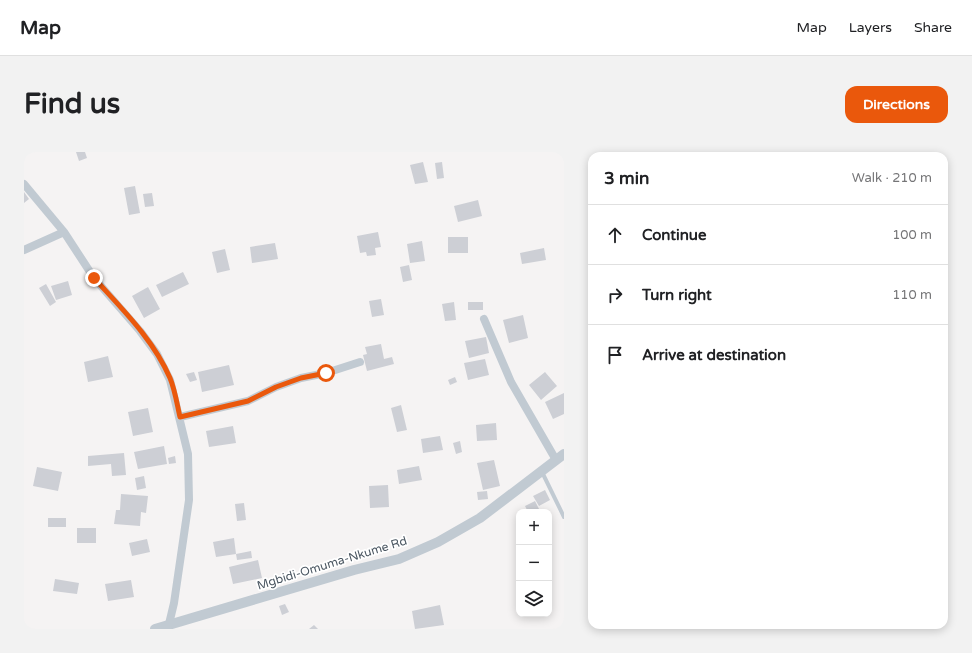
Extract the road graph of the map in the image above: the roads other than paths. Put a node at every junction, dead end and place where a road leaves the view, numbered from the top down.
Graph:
1 (24, 184) edge
2 (64, 232) junction
3 (24, 250) edge
4 (484, 319) dead end
5 (360, 362) dead end
6 (180, 417) junction
7 (560, 457) edge
8 (542, 472) junction
9 (564, 517) edge
10 (169, 624) junction
11 (155, 629) edge

1 - 2 street
2 - 3 street
2 - 6 street
4 - 7 street
5 - 6 street
6 - 10 street
7 - 8 street, Mgbidi-Omuma-Nkume Rd
8 - 9 lane
8 - 10 street, Mgbidi-Omuma-Nkume Rd
10 - 11 street, Mgbidi-Omuma-Nkume Rd

